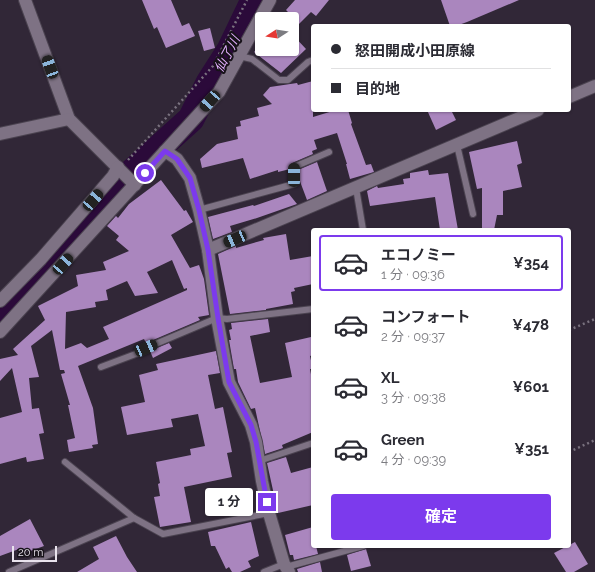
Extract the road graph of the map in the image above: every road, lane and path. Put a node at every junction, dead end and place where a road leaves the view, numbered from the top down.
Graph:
1 (25, 0) edge
2 (247, 0) edge
3 (270, 0) edge
4 (239, 56) junction
5 (311, 62) edge
6 (595, 86) edge
7 (571, 96) edge
8 (533, 112) edge
9 (69, 119) junction
10 (0, 134) edge
11 (457, 145) junction
12 (165, 151) junction
13 (329, 152) dead end
14 (118, 167) junction
15 (135, 185) junction
16 (356, 188) junction
17 (199, 210) junction
18 (473, 214) dead end
19 (363, 228) edge
20 (208, 250) junction
21 (0, 302) edge
22 (311, 309) edge
23 (218, 318) junction
24 (595, 319) edge
25 (571, 329) edge
26 (0, 332) edge
27 (101, 367) dead end
28 (595, 440) edge
29 (311, 444) edge
30 (571, 451) edge
31 (259, 461) junction
32 (65, 462) dead end
33 (269, 513) junction
34 (134, 518) junction
35 (356, 548) edge
36 (286, 568) edge
37 (9, 572) edge
38 (264, 572) edge

1 - 9 street
2 - 14 path
3 - 4 street
4 - 5 lane
4 - 12 street
6 - 7 street
8 - 11 street
9 - 10 street
9 - 14 street
11 - 16 street
11 - 18 lane
12 - 15 street
12 - 17 street
13 - 17 lane
14 - 15 street
14 - 21 street
15 - 26 street
16 - 19 lane
16 - 20 street
17 - 20 street
20 - 23 street
22 - 23 lane
23 - 27 lane
23 - 31 street
24 - 25 path
28 - 30 path
29 - 31 lane
31 - 33 street
32 - 34 lane
33 - 34 lane
33 - 36 street
34 - 37 lane
35 - 36 lane
36 - 38 lane

